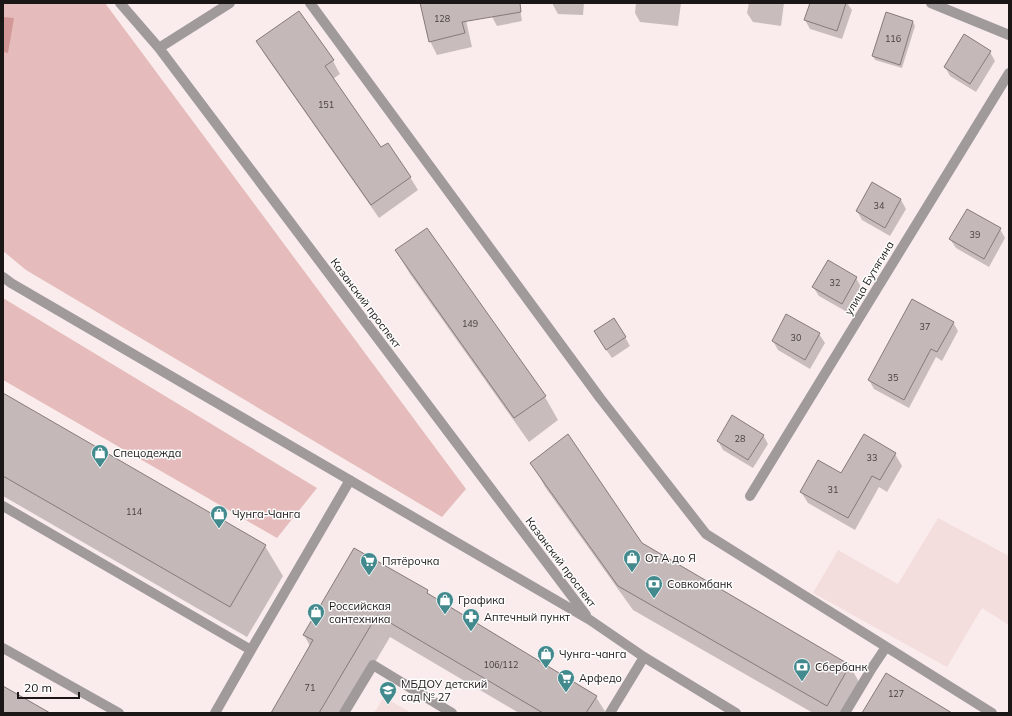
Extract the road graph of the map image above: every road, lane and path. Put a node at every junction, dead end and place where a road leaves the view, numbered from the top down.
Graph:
1 (120, 3) edge
2 (230, 3) edge
3 (310, 3) edge
4 (932, 3) edge
5 (1009, 35) edge
6 (159, 48) junction
7 (1009, 73) edge
8 (3, 277) edge
9 (350, 480) junction
10 (750, 496) dead end
11 (3, 506) edge
12 (590, 620) junction
13 (886, 647) junction
14 (3, 648) edge
15 (252, 650) junction
16 (644, 657) junction
17 (119, 713) edge
18 (215, 713) edge
19 (344, 713) edge
20 (452, 713) edge
21 (610, 713) edge
22 (736, 713) edge
23 (845, 713) edge
24 (992, 713) edge

1 - 6 street, Казанский проспект
2 - 6 street
3 - 13 street
4 - 5 street
6 - 12 street, Казанский проспект
7 - 10 street, улица Бутягина
8 - 9 street, Казанский проспект
9 - 12 street, Казанский проспект
9 - 15 street
11 - 15 street
12 - 16 street, Казанский проспект
13 - 23 street
13 - 24 street
14 - 17 street
15 - 18 street
16 - 21 street
16 - 22 street, Казанский проспект
19 - 20 street

